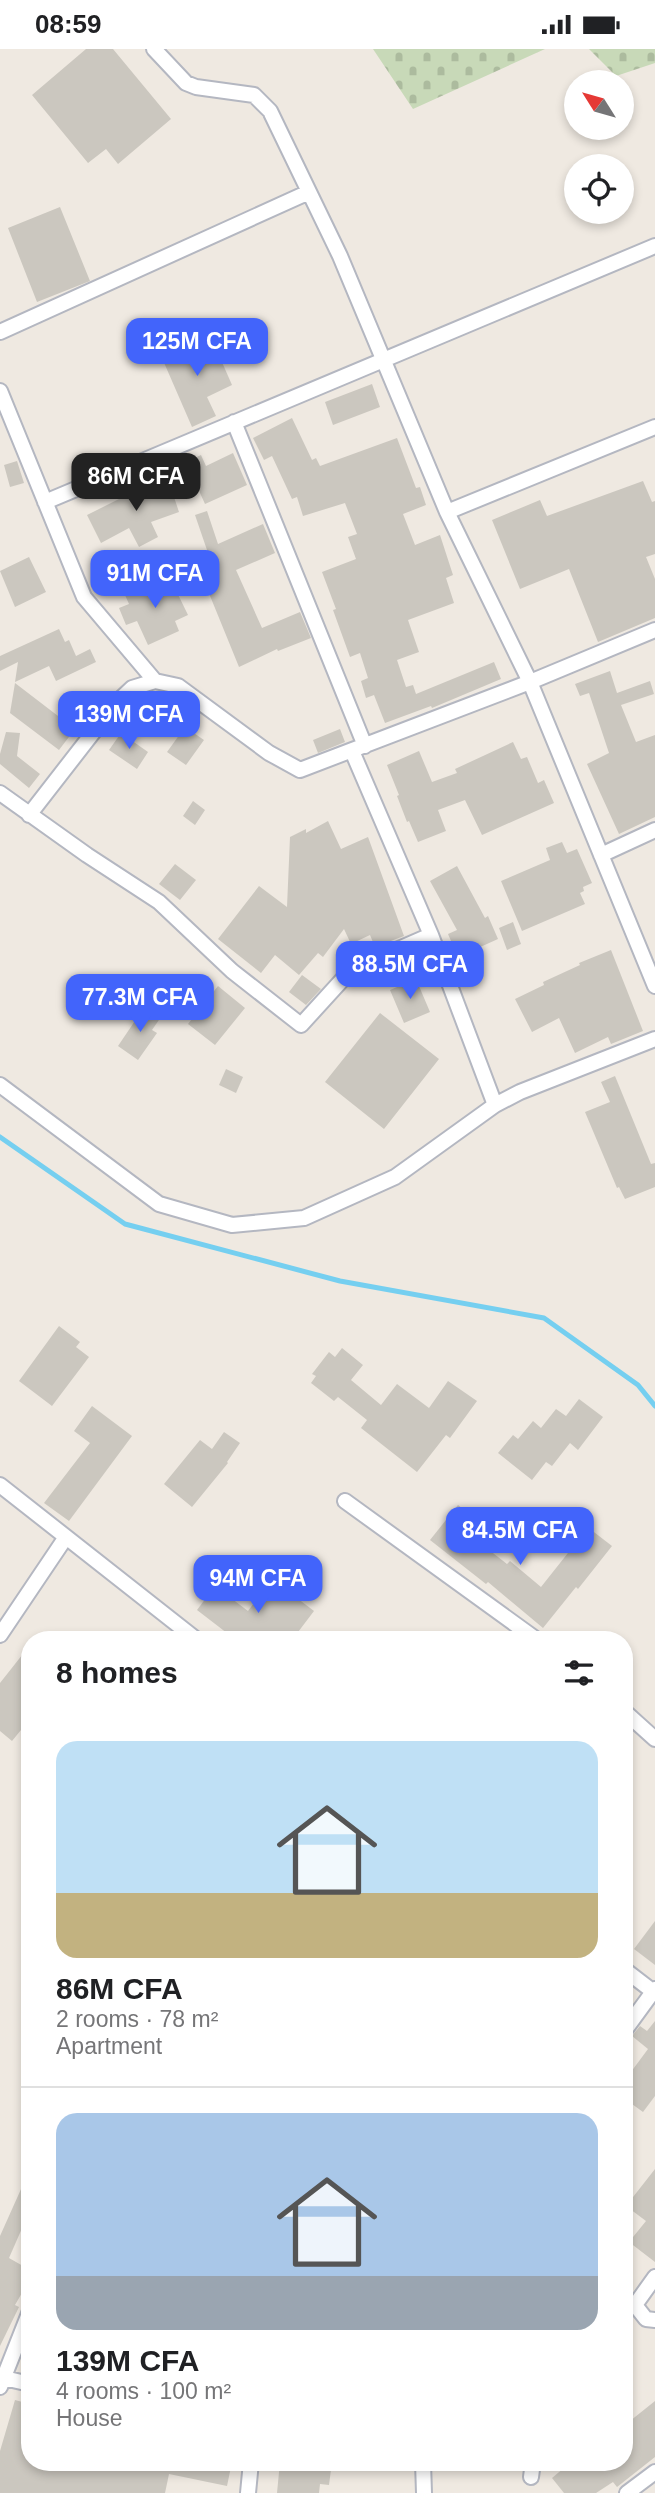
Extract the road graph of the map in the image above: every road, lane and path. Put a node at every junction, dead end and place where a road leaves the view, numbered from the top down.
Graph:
1 (154, 49) edge
2 (309, 192) junction
3 (655, 246) edge
4 (0, 332) edge
5 (382, 359) junction
6 (0, 391) edge
7 (234, 422) junction
8 (655, 427) edge
9 (45, 502) junction
10 (447, 512) junction
11 (655, 630) edge
12 (155, 681) junction
13 (530, 682) junction
14 (359, 749) junction
15 (0, 793) edge
16 (29, 815) junction
17 (655, 830) edge
18 (601, 855) junction
19 (431, 935) junction
20 (655, 986) edge
21 (655, 1038) edge
22 (0, 1085) edge
23 (495, 1105) junction
24 (0, 1485) edge
25 (345, 1501) dead end
26 (66, 1537) junction
27 (186, 1631) edge
28 (525, 1631) edge
29 (0, 1635) edge
30 (633, 1719) edge
31 (655, 1739) edge
32 (633, 1976) edge
33 (654, 1991) edge
34 (633, 2019) edge
35 (655, 2277) edge
36 (633, 2307) edge
37 (633, 2312) edge
38 (655, 2320) edge
39 (21, 2334) edge
40 (2, 2382) edge
41 (21, 2383) edge
42 (250, 2471) edge
43 (423, 2471) edge
44 (655, 2472) edge
45 (248, 2493) edge
46 (424, 2493) edge
47 (627, 2493) edge

1 - 2 street
2 - 4 street
2 - 5 street
3 - 5 street
5 - 7 street
5 - 10 street
6 - 9 street
7 - 9 street
7 - 14 street
8 - 10 street
9 - 12 street
10 - 13 street
11 - 13 street
12 - 14 street
12 - 16 street
13 - 14 street
13 - 18 street
14 - 19 street
15 - 16 street
16 - 19 street
17 - 18 street
18 - 20 street
19 - 23 street
21 - 23 street
22 - 23 street
24 - 26 street
25 - 28 street
26 - 27 street
26 - 29 street
30 - 31 street
32 - 33 street
33 - 34 street
35 - 36 street
37 - 38 street
39 - 40 street
40 - 41 street
42 - 45 street
43 - 46 street
44 - 47 street

